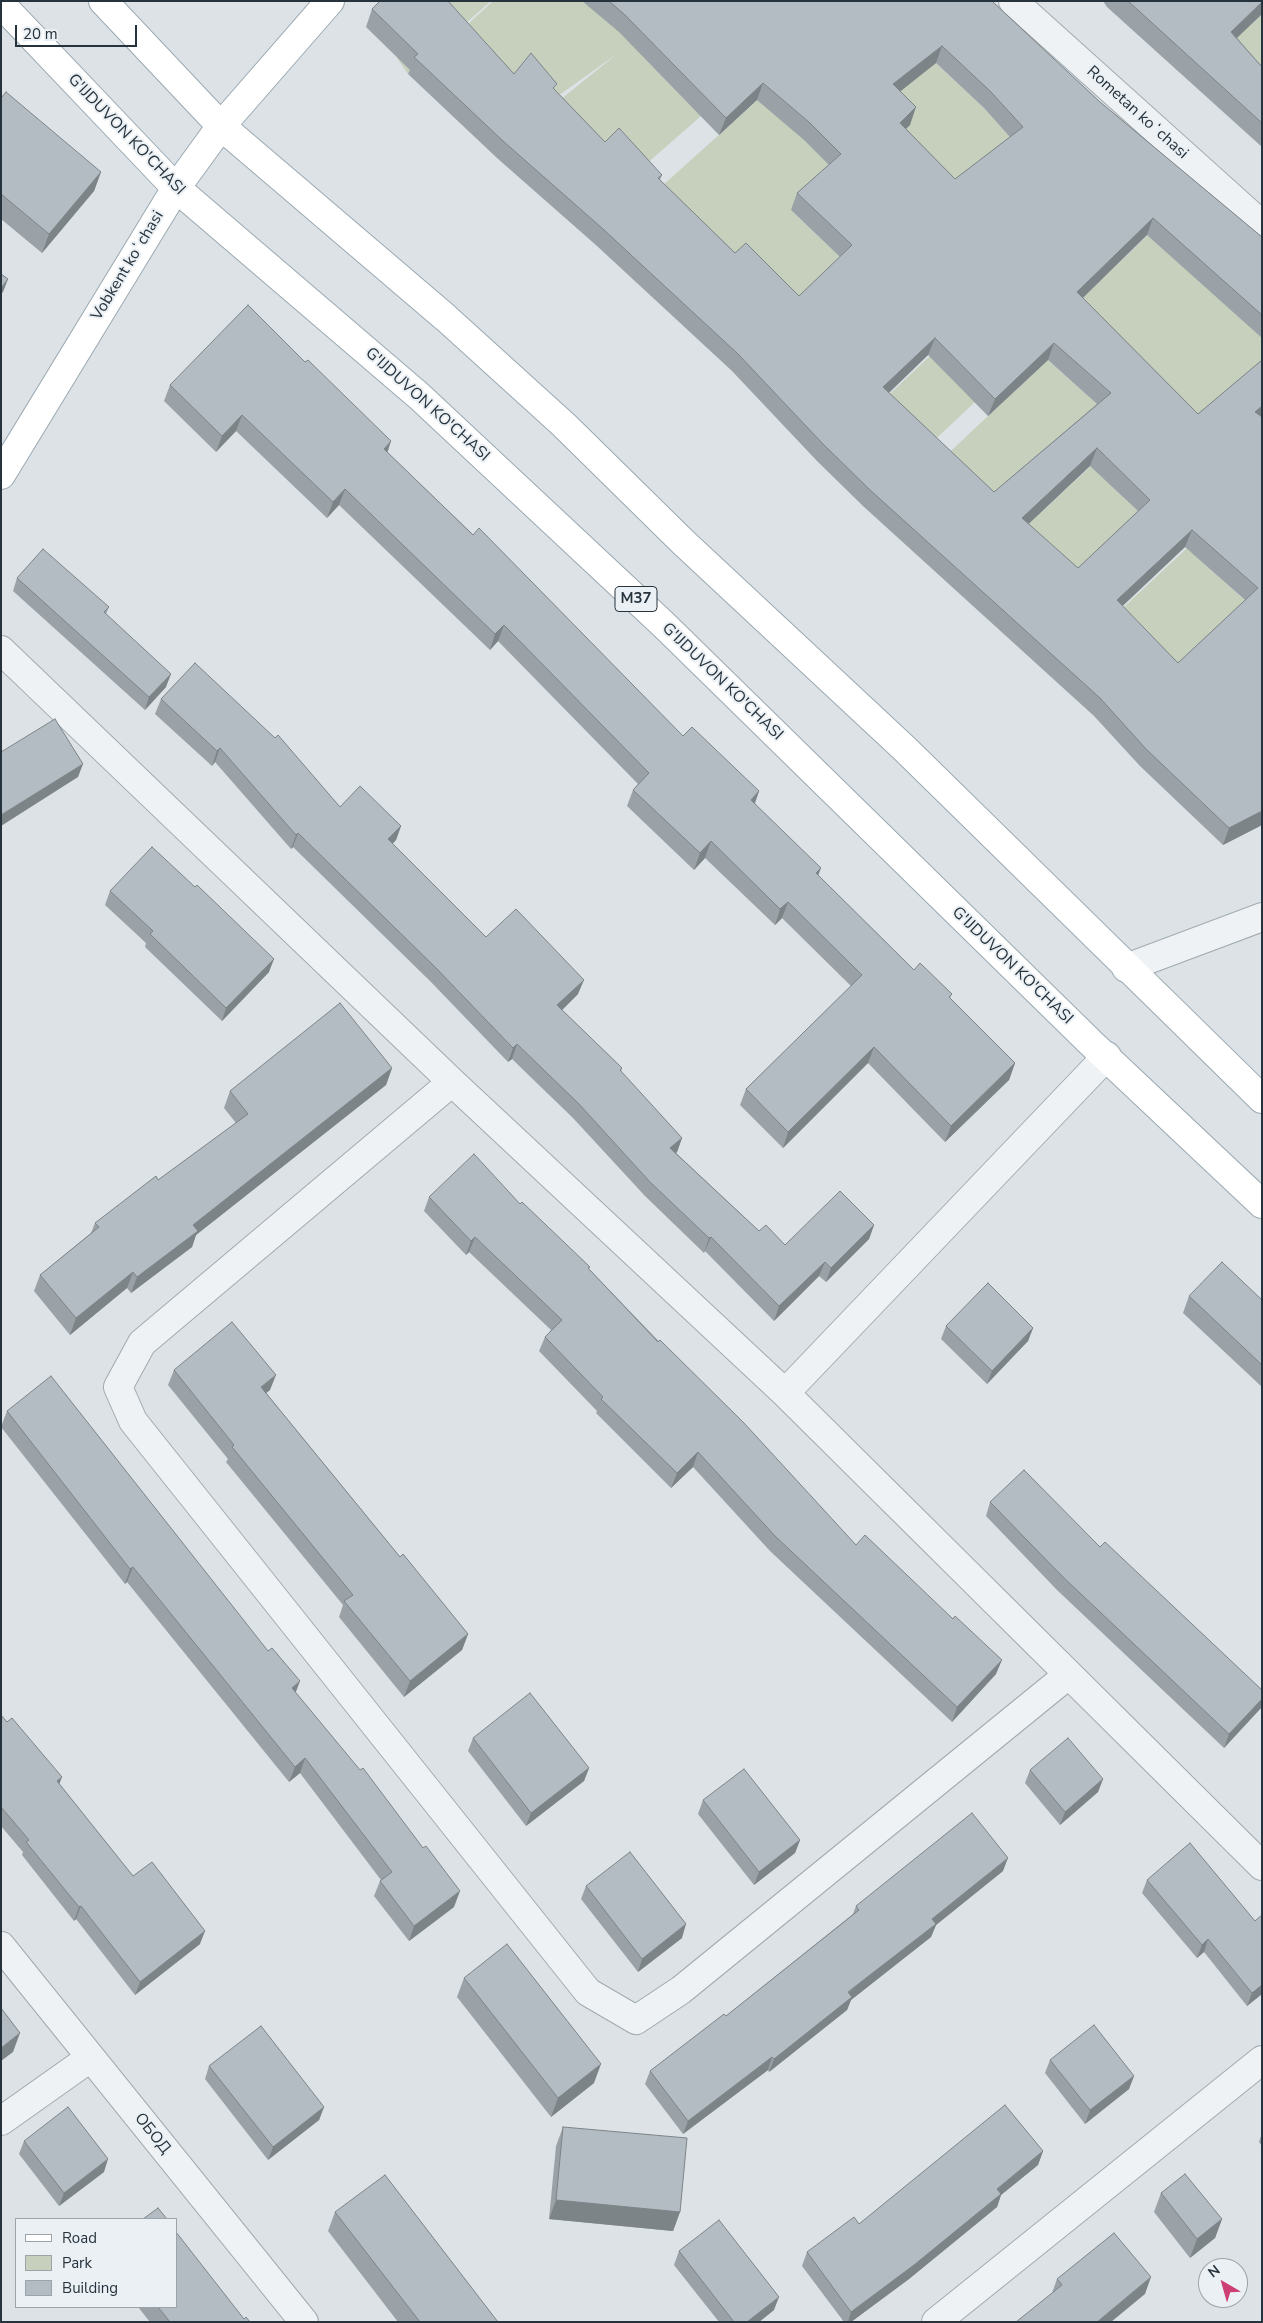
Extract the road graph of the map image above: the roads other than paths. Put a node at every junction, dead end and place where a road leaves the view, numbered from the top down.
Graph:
1 (102, 1) edge
2 (330, 1) edge
3 (1013, 1) edge
4 (1, 4) edge
5 (221, 126) junction
6 (176, 188) junction
7 (1262, 225) edge
8 (1, 475) edge
9 (1, 650) edge
10 (1262, 917) edge
11 (1126, 968) junction
12 (1107, 1056) junction
13 (452, 1082) junction
14 (1262, 1099) edge
15 (1262, 1204) edge
16 (785, 1393) junction
17 (1068, 1675) junction
18 (1262, 1866) edge
19 (1, 1946) edge
20 (90, 2058) junction
21 (1262, 2060) edge
22 (1, 2121) edge
23 (304, 2322) edge
24 (936, 2322) edge

1 - 5 main road
2 - 5 main road, Vobkent koʻchasi
3 - 7 street, Rometan koʻchasi
4 - 6 main road, G'IJDUVON KO'CHASI / M37
5 - 6 main road, Vobkent koʻchasi
5 - 11 main road
6 - 8 main road, Vobkent koʻchasi
6 - 12 main road, G'IJDUVON KO'CHASI / M37
9 - 13 street
10 - 11 street
11 - 14 main road
12 - 15 main road, G'IJDUVON KO'CHASI / M37
12 - 16 street
13 - 16 street
13 - 17 street
16 - 17 street
17 - 18 street
19 - 20 street, ОБОД
20 - 22 street
20 - 23 street, ОБОД
21 - 24 street

